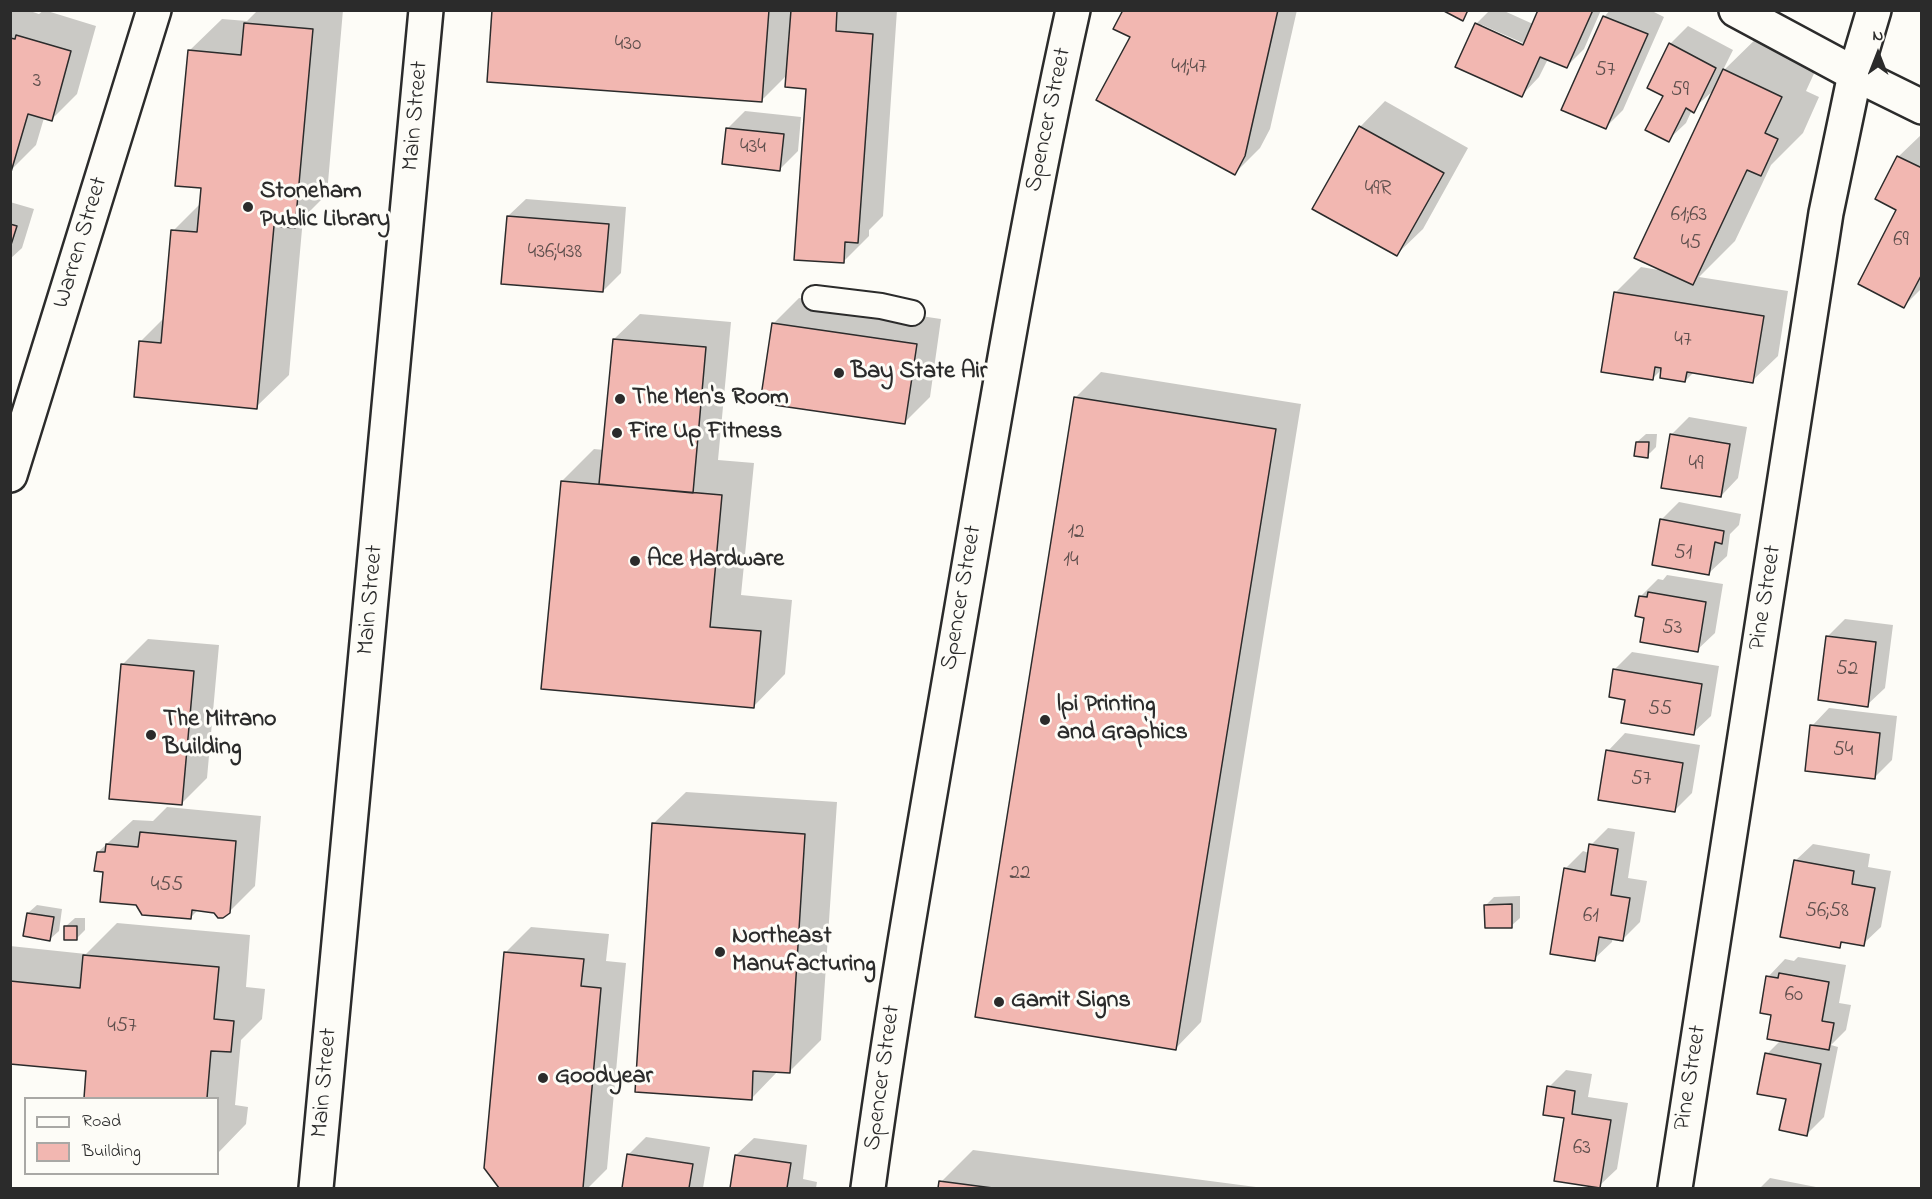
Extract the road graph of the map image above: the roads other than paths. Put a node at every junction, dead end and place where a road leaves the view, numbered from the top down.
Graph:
1 (154, 10) edge
2 (426, 10) edge
3 (1073, 10) edge
4 (1736, 10) edge
5 (1874, 10) edge
6 (1855, 74) junction
7 (1922, 107) edge
8 (815, 298) dead end
9 (912, 313) dead end
10 (10, 475) edge
11 (316, 1188) edge
12 (868, 1188) edge
13 (1675, 1188) edge

1 - 10 street, Warren Street
2 - 11 street, Main Street
3 - 12 street, Spencer Street
4 - 6 street
5 - 6 street, Pine Street
6 - 7 street
6 - 13 street, Pine Street
8 - 9 lane

